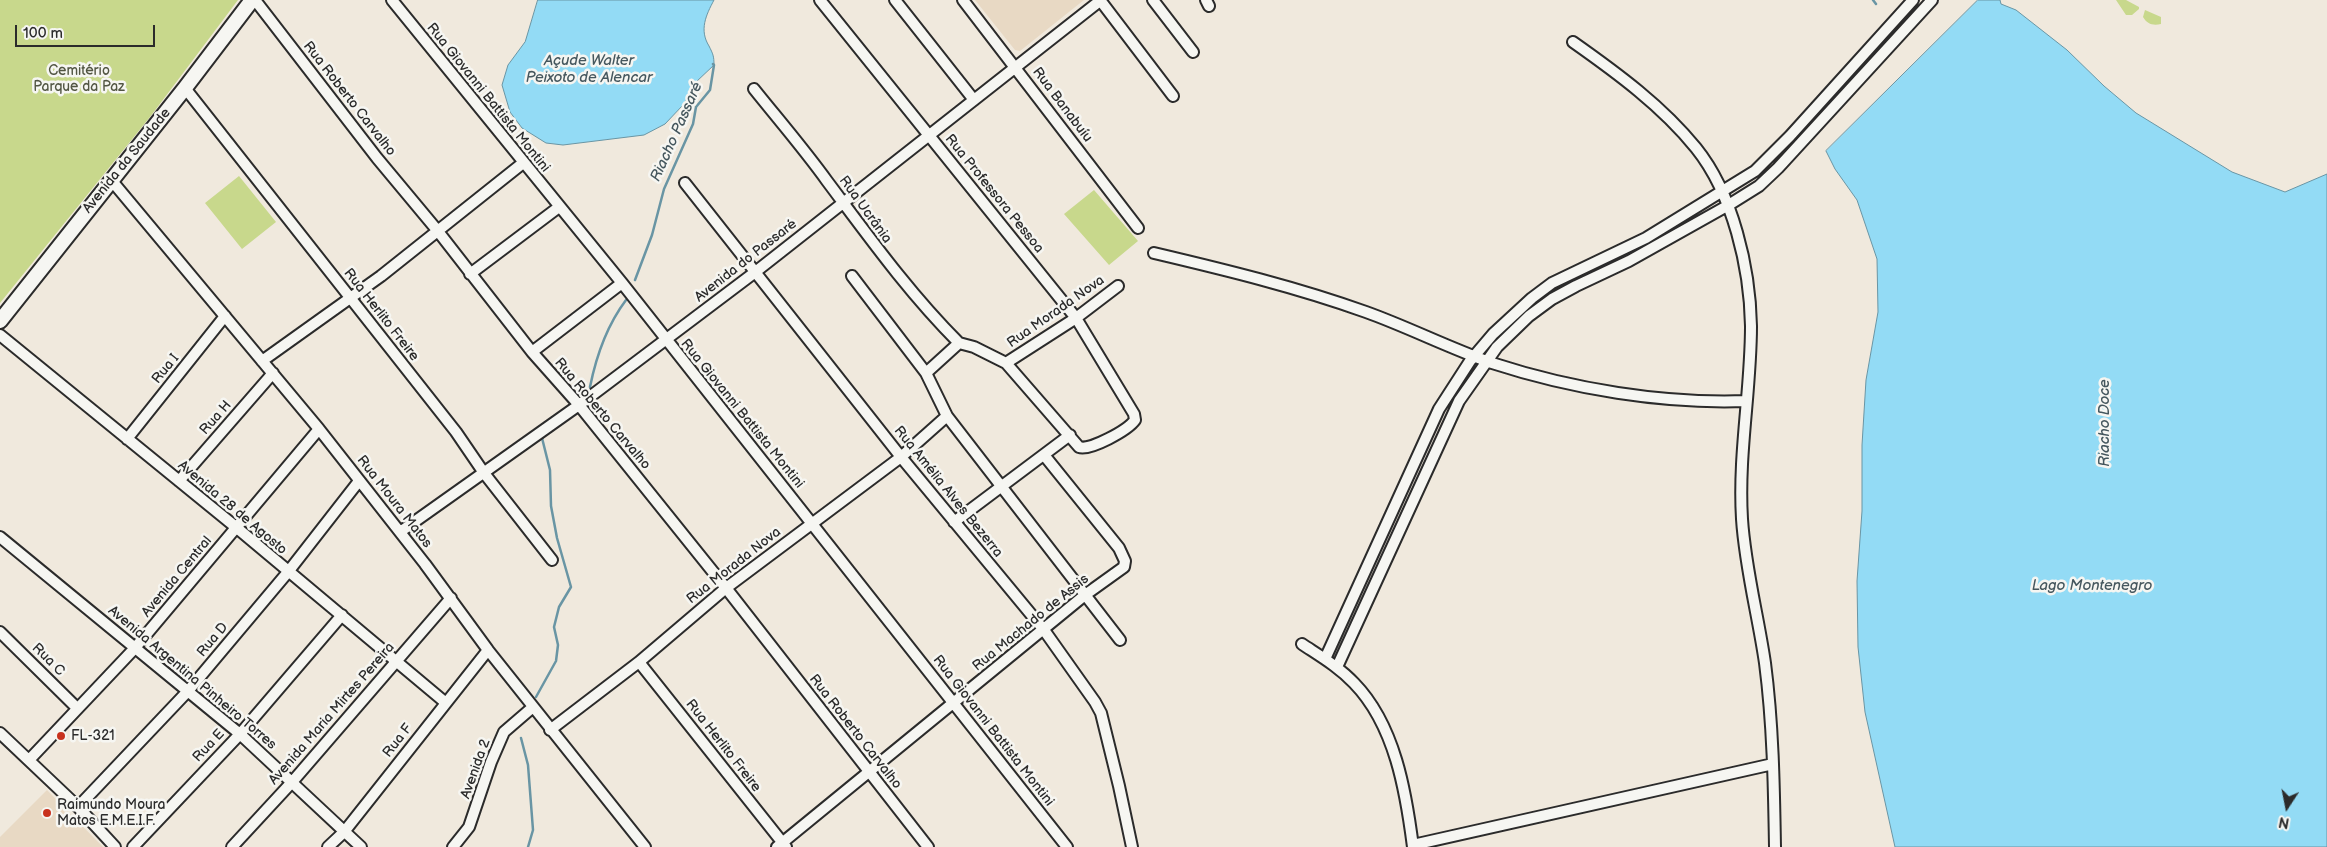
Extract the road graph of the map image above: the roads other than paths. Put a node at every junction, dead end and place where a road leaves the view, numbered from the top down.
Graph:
1 (253, 0) edge
2 (392, 0) edge
3 (820, 0) edge
4 (895, 0) edge
5 (963, 0) edge
6 (1100, 0) edge
7 (1153, 0) edge
8 (1913, 0) edge
9 (1932, 0) edge
10 (1573, 42) dead end
11 (1193, 52) dead end
12 (1017, 68) junction
13 (185, 88) junction
14 (754, 88) dead end
15 (1173, 96) dead end
16 (974, 100) junction
17 (928, 135) junction
18 (524, 163) junction
19 (112, 181) junction
20 (685, 183) dead end
21 (1721, 193) junction
22 (843, 203) junction
23 (1727, 206) junction
24 (559, 207) junction
25 (1138, 228) dead end
26 (437, 230) junction
27 (1154, 253) dead end
28 (754, 273) junction
29 (470, 274) junction
30 (852, 276) dead end
31 (622, 284) junction
32 (1118, 286) dead end
33 (350, 297) junction
34 (226, 316) junction
35 (1076, 318) junction
36 (0, 321) edge
37 (0, 335) edge
38 (665, 340) junction
39 (959, 343) junction
40 (532, 352) junction
41 (1474, 356) junction
42 (262, 360) junction
43 (1486, 361) junction
44 (1006, 363) junction
45 (273, 373) junction
46 (926, 373) junction
47 (1746, 401) junction
48 (579, 405) junction
49 (947, 416) junction
50 (319, 429) junction
51 (1070, 435) junction
52 (127, 439) junction
53 (1044, 455) junction
54 (901, 456) junction
55 (484, 473) junction
56 (179, 481) junction
57 (359, 481) junction
58 (1001, 488) junction
59 (954, 522) junction
60 (813, 524) junction
61 (237, 528) junction
62 (400, 532) junction
63 (0, 538) edge
64 (552, 560) dead end
65 (288, 572) junction
66 (726, 588) junction
67 (1086, 595) junction
68 (451, 598) junction
69 (342, 616) junction
70 (1044, 630) junction
71 (0, 632) edge
72 (1120, 640) dead end
73 (1302, 644) dead end
74 (134, 649) junction
75 (488, 650) junction
76 (1325, 659) junction
77 (395, 662) junction
78 (638, 662) junction
79 (1337, 668) junction
80 (188, 691) junction
81 (446, 703) junction
82 (954, 704) junction
83 (533, 707) junction
84 (76, 708) junction
85 (550, 730) junction
86 (240, 734) junction
87 (2, 740) edge
88 (29, 760) junction
89 (1774, 764) junction
90 (869, 773) junction
91 (293, 781) junction
92 (78, 808) junction
93 (344, 832) junction
94 (782, 846) edge
95 (1413, 846) edge
96 (115, 847) edge
97 (133, 847) edge
98 (232, 847) edge
99 (328, 847) edge
100 (361, 847) edge
101 (453, 847) edge
102 (645, 847) edge
103 (928, 847) edge
104 (1067, 847) edge
105 (1132, 847) edge
106 (1775, 847) edge

1 - 13 street, Avenida da Saudade
1 - 26 street, Rua Roberto Carvalho
2 - 18 street, Rua Giovanni Battista Montini
3 - 17 street, Rua Professora Pessoa
4 - 16 street
5 - 12 street, Rua Banabuíu
6 - 12 street, Avenida do Passaré
6 - 15 street
7 - 11 street
8 - 21 street
9 - 23 street
10 - 21 street
12 - 16 street, Avenida do Passaré
12 - 25 street, Rua Banabuíu
13 - 19 street, Avenida da Saudade
13 - 33 street, Rua Herlito Freire
14 - 22 street, Rua Ucrânia
16 - 17 street, Avenida do Passaré
17 - 22 street, Avenida do Passaré
17 - 35 street, Rua Professora Pessoa
18 - 24 street, Rua Giovanni Battista Montini
18 - 26 street
19 - 34 street, Rua Moura Matos
19 - 36 street, Avenida da Saudade
20 - 28 street, Rua Amélia Alves Bezerra
21 - 23 street
21 - 41 street
22 - 28 street, Avenida do Passaré
22 - 39 street, Rua Ucrânia
23 - 43 street
23 - 47 street
24 - 29 street
24 - 31 street, Rua Giovanni Battista Montini
26 - 29 street, Rua Roberto Carvalho
26 - 33 street
27 - 41 street
28 - 38 street, Avenida do Passaré
28 - 54 street, Rua Amélia Alves Bezerra
29 - 40 street, Rua Roberto Carvalho
30 - 46 street
31 - 38 street, Rua Giovanni Battista Montini
31 - 40 street
32 - 35 street, Rua Morada Nova
33 - 42 street
33 - 55 street, Rua Herlito Freire
34 - 42 street, Rua Moura Matos
34 - 52 street, Rua I
35 - 44 street, Rua Morada Nova
35 - 51 street, Rua Professora Pessoa
37 - 52 street, Avenida 28 de Agosto
38 - 48 street, Avenida do Passaré
38 - 60 street, Rua Giovanni Battista Montini
39 - 44 street, Rua Morada Nova
39 - 46 street
40 - 48 street, Rua Roberto Carvalho
41 - 43 street
41 - 76 street
42 - 45 street, Rua Moura Matos
43 - 47 street
43 - 79 street
44 - 51 street
45 - 50 street, Rua Moura Matos
45 - 56 street, Rua H
46 - 49 street
47 - 89 street
48 - 55 street, Avenida do Passaré
48 - 66 street, Rua Roberto Carvalho
49 - 54 street, Rua Morada Nova
49 - 58 street
50 - 57 street, Rua Moura Matos
50 - 61 street, Avenida Central
51 - 53 street
52 - 56 street, Avenida 28 de Agosto
53 - 58 street
53 - 67 street, Rua Machado de Assis
54 - 59 street, Rua Amélia Alves Bezerra
54 - 60 street, Rua Morada Nova
55 - 62 street, Avenida do Passaré
55 - 64 street, Rua Herlito Freire
56 - 61 street, Avenida 28 de Agosto
57 - 62 street, Rua Moura Matos
57 - 65 street, Rua D
58 - 59 street
58 - 67 street
59 - 70 street, Rua Amélia Alves Bezerra
60 - 66 street, Rua Morada Nova
60 - 82 street, Rua Giovanni Battista Montini
61 - 65 street, Avenida 28 de Agosto
61 - 74 street, Avenida Central
62 - 68 street, Rua Moura Matos
63 - 74 street, Avenida Argentina Pinheiro Torres
65 - 69 street, Avenida 28 de Agosto
65 - 80 street, Rua D
66 - 78 street, Rua Morada Nova
66 - 90 street, Rua Roberto Carvalho
67 - 70 street, Rua Machado de Assis
67 - 72 street
68 - 75 street, Rua Moura Matos
68 - 77 street, Avenida Maria Mirtes Pereira
69 - 77 street, Avenida 28 de Agosto
69 - 86 street, Rua E
70 - 82 street, Rua Machado de Assis
70 - 105 street, Rua Amélia Alves Bezerra
71 - 84 street, Rua C
73 - 76 street
74 - 80 street, Avenida Argentina Pinheiro Torres
74 - 84 street, Avenida Central
75 - 81 street, Rua F
75 - 83 street, Rua Moura Matos
76 - 79 street
77 - 81 street, Avenida 28 de Agosto
77 - 91 street, Avenida Maria Mirtes Pereira
78 - 85 street, Rua Morada Nova
78 - 94 street, Rua Herlito Freire
79 - 95 street
80 - 86 street, Avenida Argentina Pinheiro Torres
80 - 92 street, Rua D
81 - 93 street, Rua F
82 - 90 street, Rua Machado de Assis
82 - 104 street, Rua Giovanni Battista Montini
83 - 85 street, Rua Moura Matos
83 - 101 street, Avenida 2
84 - 88 street, Avenida Central
85 - 102 street, Rua Moura Matos
86 - 91 street, Avenida Argentina Pinheiro Torres
86 - 97 street, Rua E
87 - 88 street
88 - 92 street
89 - 95 street
89 - 106 street
90 - 94 street, Rua Machado de Assis
90 - 103 street, Rua Roberto Carvalho
91 - 93 street, Avenida Argentina Pinheiro Torres
91 - 98 street, Avenida Maria Mirtes Pereira
92 - 96 street
93 - 99 street, Rua F
93 - 100 street, Avenida Argentina Pinheiro Torres

